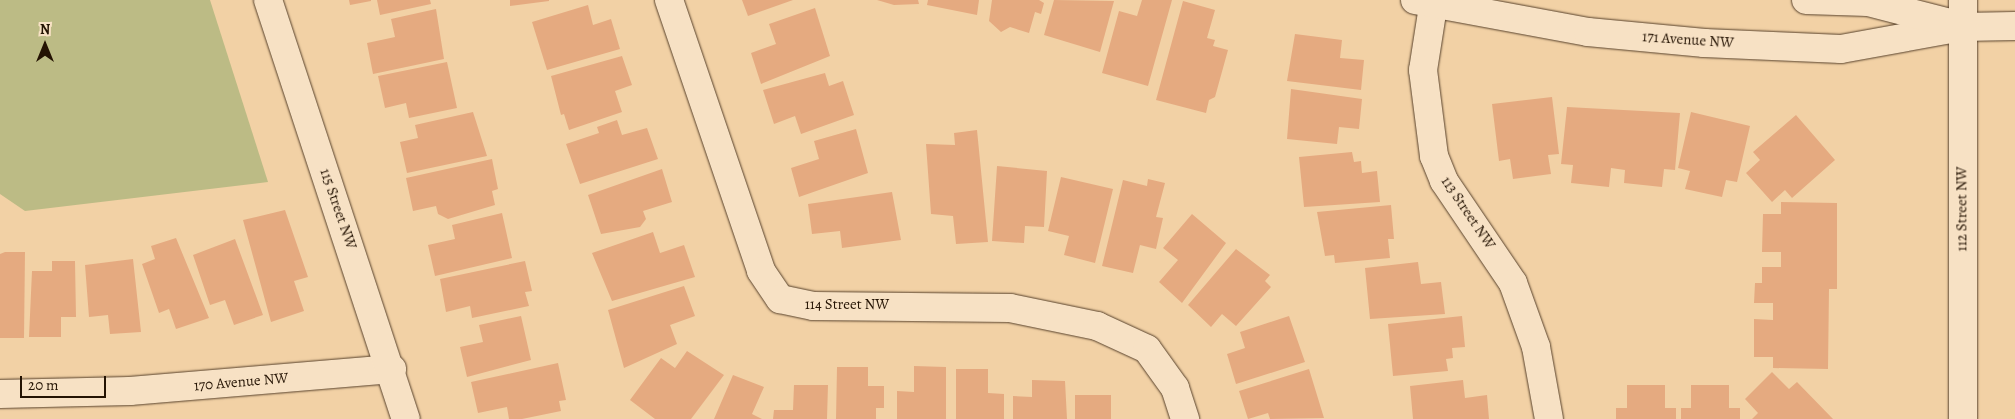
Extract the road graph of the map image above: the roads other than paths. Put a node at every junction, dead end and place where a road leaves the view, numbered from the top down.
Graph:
1 (268, 0) edge
2 (669, 0) edge
3 (1806, 0) edge
4 (1427, 2) edge
5 (1963, 13) edge
6 (2015, 26) edge
7 (392, 369) junction
8 (0, 394) edge
9 (406, 419) edge
10 (1186, 419) edge
11 (1549, 419) edge
12 (1963, 419) edge

1 - 7 street, 115 Street NW
2 - 10 street, 114 Street NW
3 - 5 street, 171 Avenue NW
4 - 5 street, 171 Avenue NW
4 - 11 street, 113 Street NW
5 - 6 street, 171 Avenue NW
5 - 12 street, 112 Street NW
7 - 8 street, 170 Avenue NW
7 - 9 street, 115 Street NW

